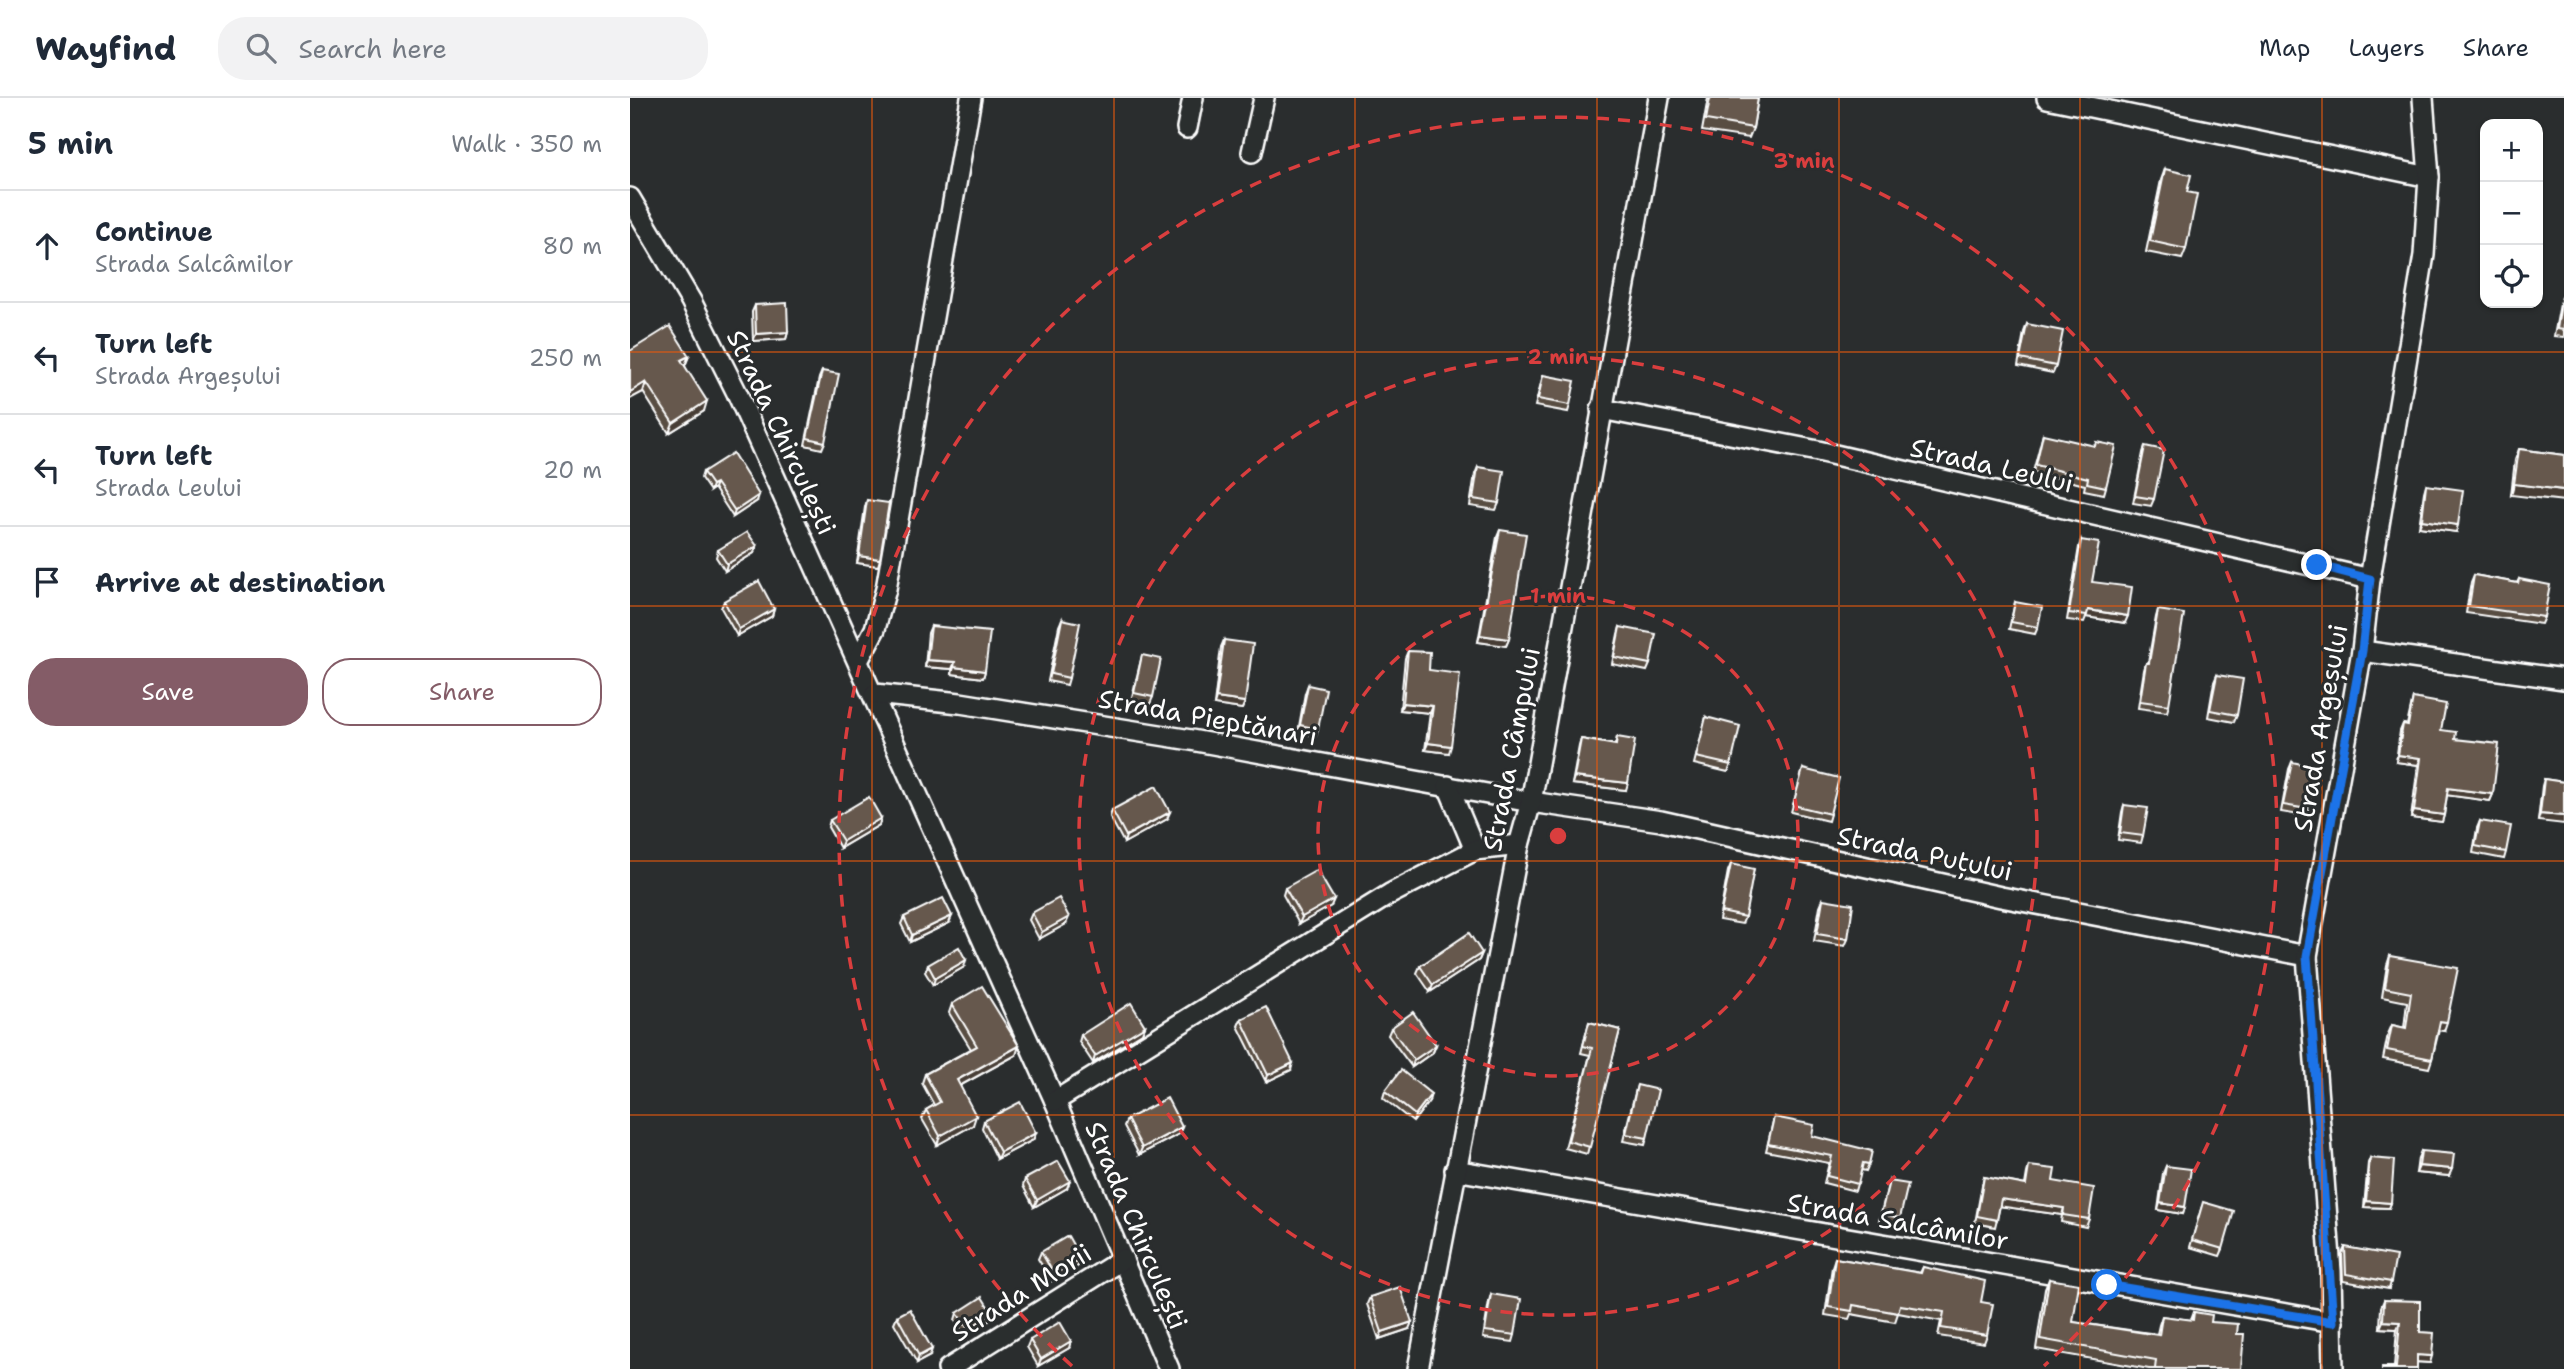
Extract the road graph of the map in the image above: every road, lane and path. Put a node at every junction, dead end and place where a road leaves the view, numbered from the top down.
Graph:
1 (971, 98) edge
2 (1193, 98) edge
3 (1264, 98) edge
4 (1659, 98) edge
5 (2047, 98) edge
6 (2423, 98) edge
7 (1187, 128) dead end
8 (1252, 152) dead end
9 (2429, 177) junction
10 (630, 198) edge
11 (1601, 409) junction
12 (2370, 579) junction
13 (2362, 651) junction
14 (859, 659) junction
15 (2564, 680) edge
16 (875, 694) junction
17 (1448, 786) junction
18 (1531, 802) junction
19 (1519, 845) junction
20 (1475, 850) junction
21 (2307, 956) junction
22 (1055, 1101) junction
23 (1455, 1170) junction
24 (1123, 1259) junction
25 (2333, 1322) junction
26 (948, 1369) edge
27 (1169, 1369) edge
28 (1418, 1369) edge
29 (2333, 1369) edge

1 - 14 street
2 - 7 street
3 - 8 street
4 - 11 street, Strada Câmpului
5 - 9 street
6 - 9 street, Strada Argeșului
9 - 12 street, Strada Argeșului
10 - 14 street, Strada Chirculești
11 - 12 street, Strada Leului
11 - 18 street, Strada Câmpului
12 - 13 street, Strada Argeșului
13 - 15 street
13 - 21 street, Strada Argeșului
14 - 16 street, Strada Chirculești
16 - 17 street, Strada Pieptănari
16 - 22 street, Strada Chirculești
17 - 18 street, Strada Pieptănari
17 - 20 street
18 - 19 street, Strada Câmpului
18 - 21 street, Strada Puțului
19 - 20 street
19 - 23 street, Strada Câmpului
20 - 22 street
21 - 25 street, Strada Argeșului
22 - 24 street, Strada Chirculești
23 - 25 street, Strada Salcâmilor
23 - 28 street, Strada Câmpului
24 - 26 street, Strada Morii
24 - 27 street, Strada Chirculești
25 - 29 street, Strada Argeșului

